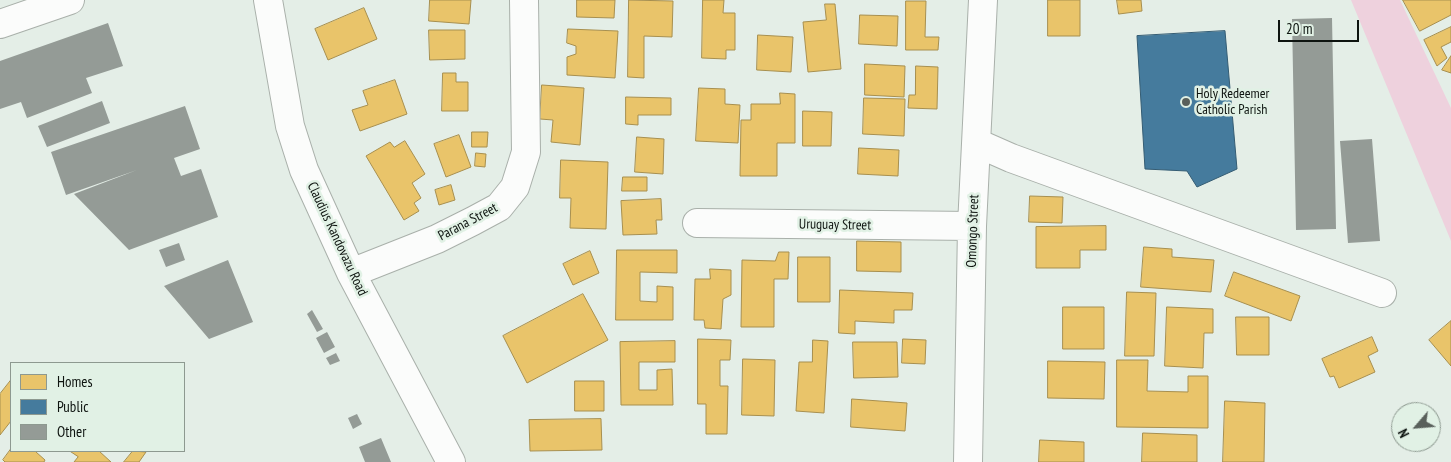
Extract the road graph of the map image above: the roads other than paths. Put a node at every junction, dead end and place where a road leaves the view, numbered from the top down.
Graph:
1 (70, 0) edge
2 (268, 0) edge
3 (524, 0) edge
4 (983, 0) edge
5 (0, 24) edge
6 (977, 143) junction
7 (697, 223) dead end
8 (972, 226) junction
9 (351, 273) junction
10 (1382, 293) dead end
11 (451, 462) edge
12 (968, 462) edge

1 - 5 street
2 - 9 street, Claudius Kandovazu Road
3 - 9 street, Parana Street
4 - 6 street, Omongo Street
6 - 8 street, Omongo Street
6 - 10 street
7 - 8 street, Uruguay Street
8 - 12 street, Omongo Street
9 - 11 street, Claudius Kandovazu Road

